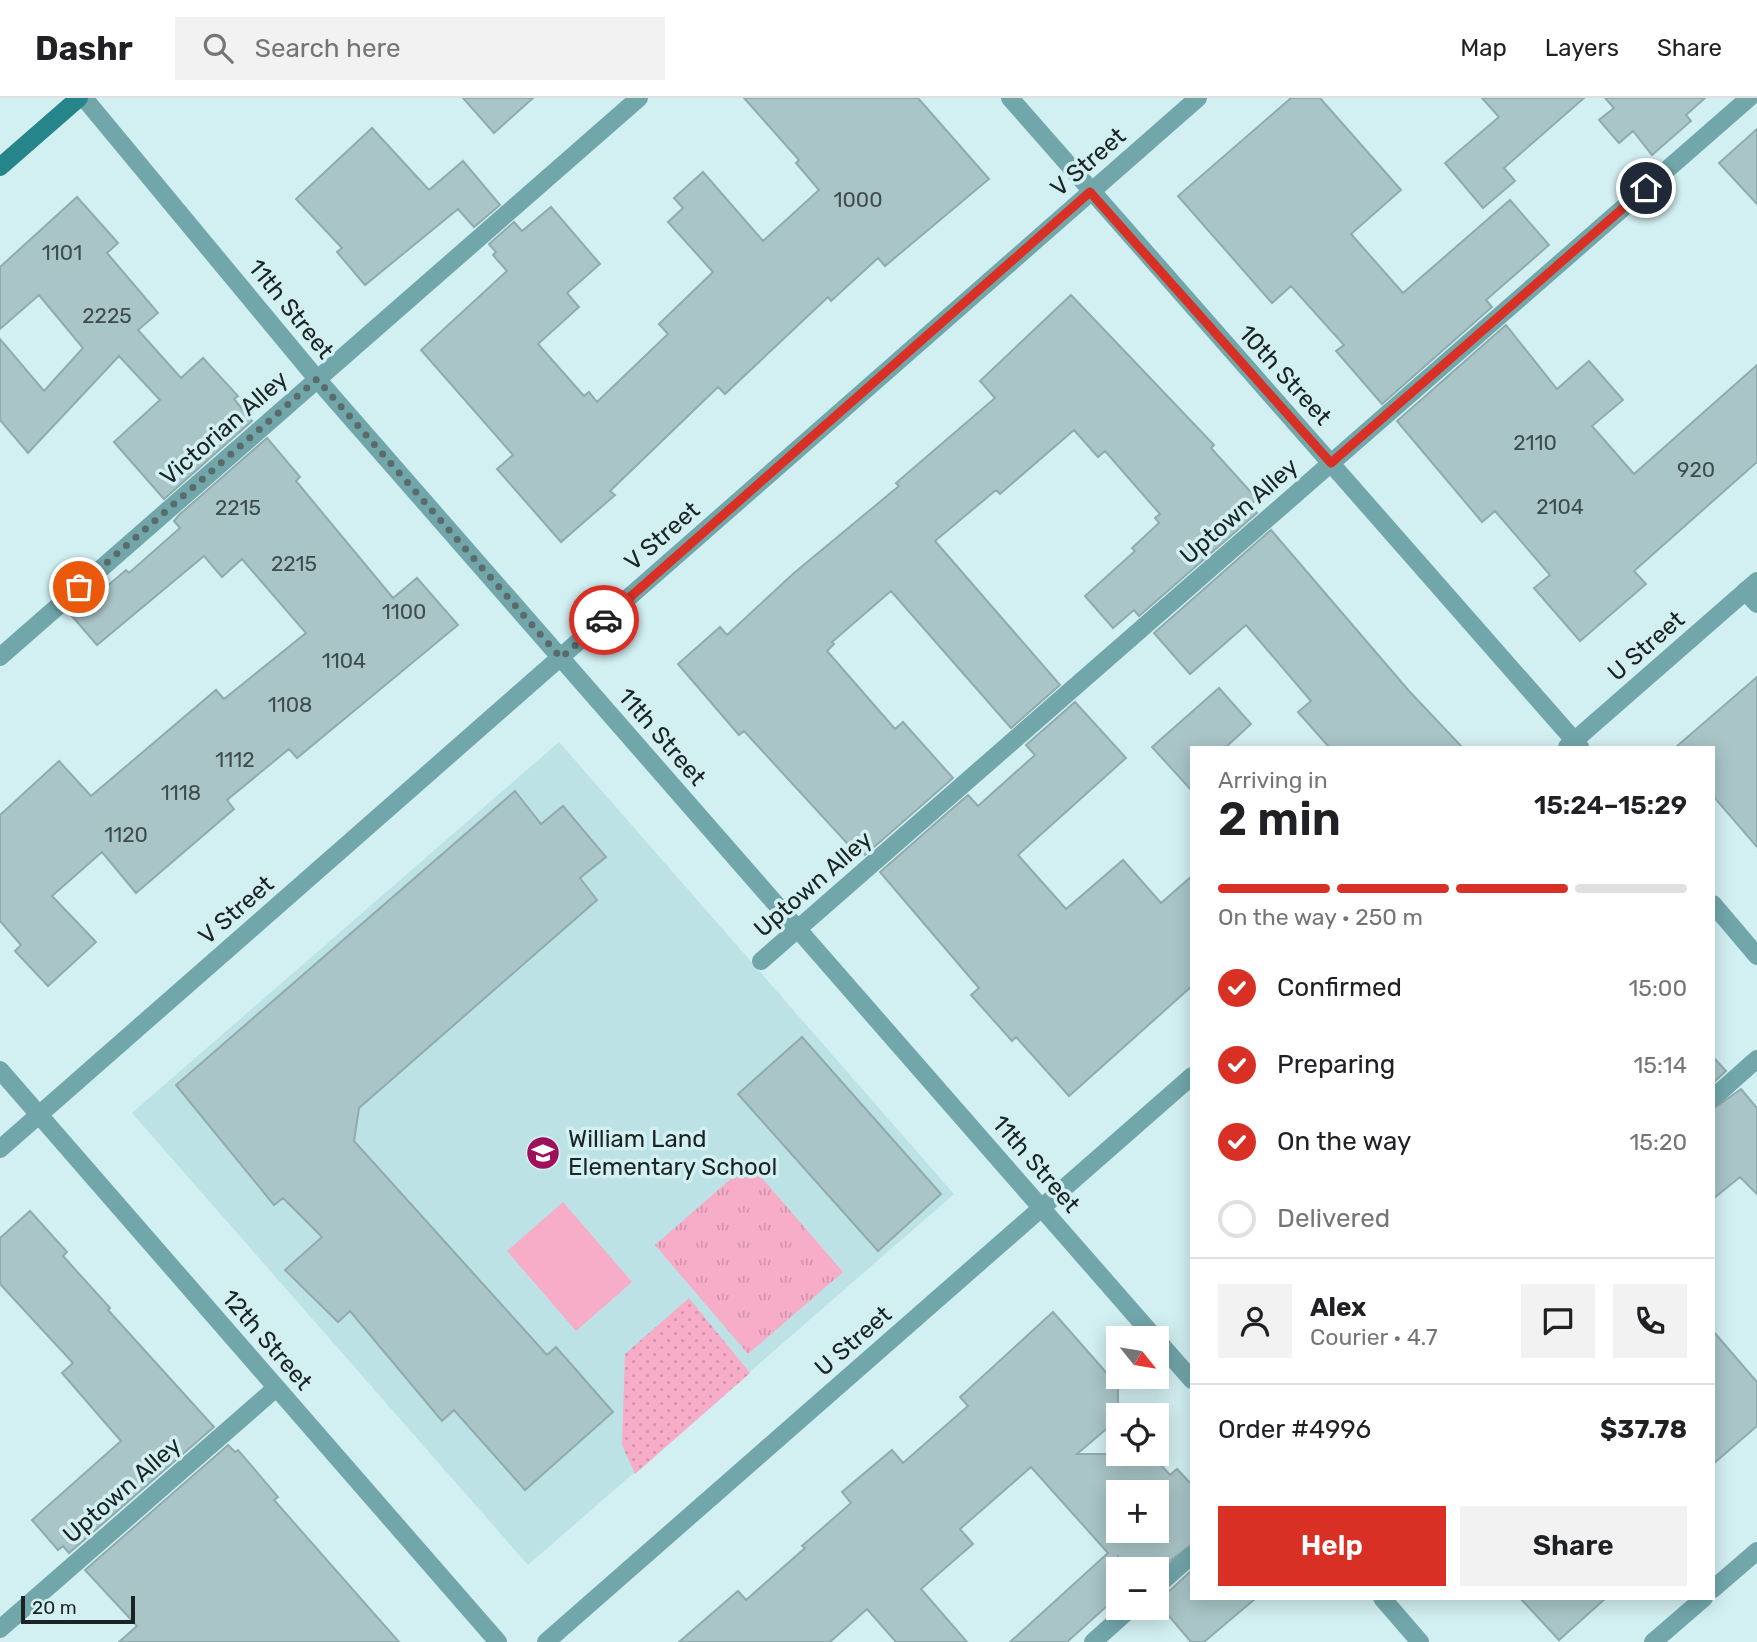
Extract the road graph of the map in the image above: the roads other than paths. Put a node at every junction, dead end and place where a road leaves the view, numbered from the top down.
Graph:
1 (82, 98) edge
2 (639, 98) edge
3 (1010, 98) edge
4 (1198, 98) edge
5 (1749, 98) edge
6 (0, 167) edge
7 (1090, 192) junction
8 (317, 379) junction
9 (1331, 463) junction
10 (1753, 592) edge
11 (0, 657) edge
12 (561, 658) junction
13 (1574, 745) edge
14 (1715, 906) edge
15 (798, 930) junction
16 (1757, 956) edge
17 (761, 961) dead end
18 (1757, 1059) edge
19 (0, 1070) edge
20 (1190, 1078) edge
21 (1715, 1096) edge
22 (39, 1115) junction
23 (0, 1149) edge
24 (1042, 1208) junction
25 (1145, 1326) edge
26 (1169, 1354) edge
27 (1190, 1378) edge
28 (276, 1388) junction
29 (1757, 1551) edge
30 (1190, 1557) edge
31 (1169, 1575) edge
32 (1715, 1587) edge
33 (1384, 1600) edge
34 (1702, 1600) edge
35 (1118, 1620) edge
36 (0, 1629) edge
37 (498, 1642) edge
38 (546, 1642) edge
39 (1093, 1642) edge
40 (1420, 1642) edge
41 (1653, 1642) edge

1 - 6 main road
1 - 8 street, 11th Street
2 - 8 street, Victorian Alley
3 - 7 street, 10th Street
4 - 7 street, V Street
5 - 9 street, Uptown Alley
7 - 9 street, 10th Street
7 - 12 street, V Street
8 - 11 street, Victorian Alley
8 - 12 street, 11th Street
9 - 13 street, 10th Street
9 - 15 street, Uptown Alley
10 - 13 street, U Street
12 - 15 street, 11th Street
12 - 22 street, V Street
14 - 16 street
15 - 17 street, Uptown Alley
15 - 24 street, 11th Street
18 - 21 street
19 - 22 street, 12th Street
20 - 24 street, U Street
22 - 23 street, V Street
22 - 28 street, 12th Street
24 - 25 street, 11th Street
24 - 38 street, U Street
26 - 27 street, 11th Street
28 - 36 street, Uptown Alley
28 - 37 street, 12th Street
29 - 32 street
30 - 31 street
33 - 40 street
34 - 41 street
35 - 39 street

